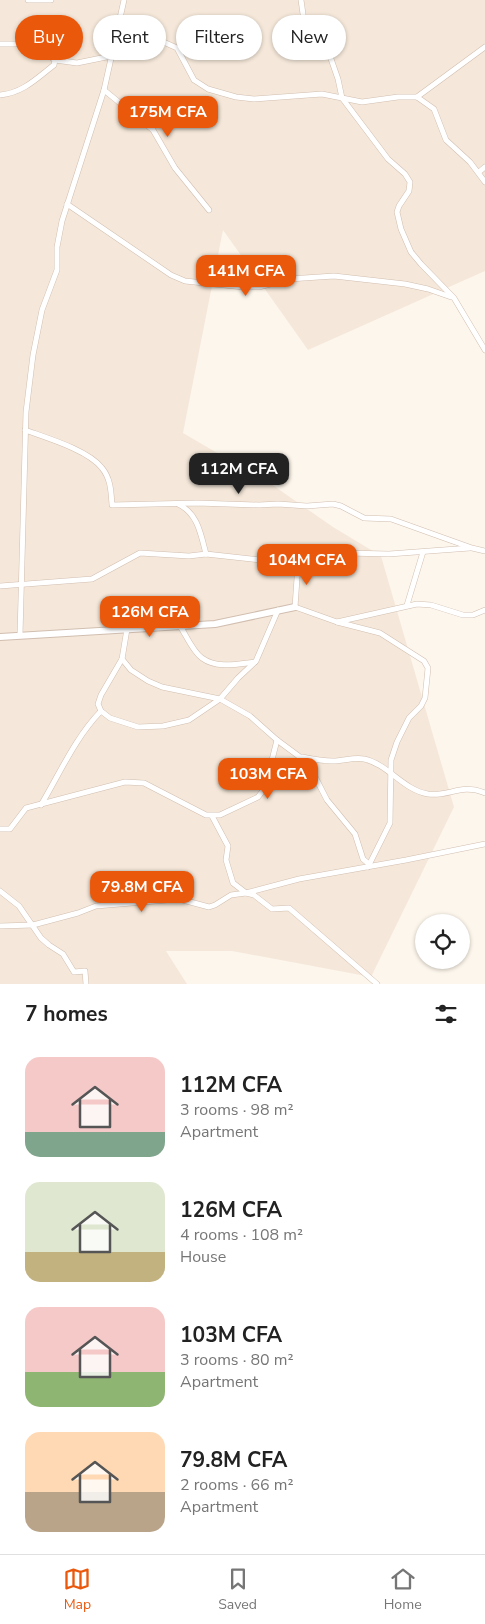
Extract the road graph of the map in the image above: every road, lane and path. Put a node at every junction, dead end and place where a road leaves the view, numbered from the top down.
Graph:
1 (28, 0) edge
2 (51, 0) edge
3 (124, 0) edge
4 (301, 0) edge
5 (120, 15) edge
6 (166, 42) edge
7 (0, 44) edge
8 (15, 44) edge
9 (485, 47) edge
10 (55, 60) joint
11 (94, 60) edge
12 (111, 60) edge
13 (104, 90) junction
14 (0, 95) edge
15 (417, 97) junction
16 (342, 98) junction
17 (485, 167) edge
18 (479, 172) junction
19 (485, 182) edge
20 (67, 204) junction
21 (209, 210) dead end
22 (454, 298) junction
23 (485, 350) edge
24 (25, 430) junction
25 (155, 504) junction
26 (472, 548) junction
27 (484, 549) edge
28 (423, 552) junction
29 (206, 554) junction
30 (298, 564) junction
31 (21, 583) junction
32 (0, 586) edge
33 (407, 605) junction
34 (296, 607) junction
35 (278, 610) junction
36 (485, 610) edge
37 (337, 622) junction
38 (180, 626) junction
39 (127, 629) junction
40 (20, 635) junction
41 (0, 637) edge
42 (122, 659) junction
43 (256, 661) junction
44 (220, 699) junction
45 (101, 711) junction
46 (276, 740) junction
47 (301, 757) junction
48 (391, 772) junction
49 (485, 793) edge
50 (41, 805) junction
51 (212, 816) junction
52 (0, 828) edge
53 (485, 844) edge
54 (369, 866) junction
55 (0, 892) edge
56 (246, 893) junction
57 (33, 925) junction
58 (0, 926) edge
59 (86, 984) edge
60 (377, 984) edge

1 - 2 street
3 - 5 street
4 - 16 street
6 - 16 street
7 - 8 street
9 - 15 street
10 - 11 street
10 - 14 street
12 - 13 street
13 - 20 street
13 - 21 street
15 - 16 street
15 - 18 street
16 - 22 street
17 - 18 street
18 - 19 street
20 - 22 street
20 - 24 street
22 - 23 street
24 - 25 street
24 - 31 street
25 - 26 street
25 - 29 street
26 - 27 street
26 - 28 street
28 - 30 street
28 - 33 street
29 - 30 street
29 - 31 street
30 - 34 street
31 - 32 street
31 - 40 street
33 - 36 street
33 - 37 street
34 - 35 street
34 - 37 street
35 - 38 street
35 - 43 street
37 - 48 street
38 - 39 street
38 - 43 street
39 - 40 street
39 - 42 street
40 - 41 street
42 - 44 street
42 - 45 street
43 - 44 street
44 - 45 street
44 - 46 street
45 - 50 street
46 - 47 street
46 - 51 street
47 - 48 street
47 - 54 street
48 - 49 street
48 - 54 street
50 - 51 street
50 - 52 street
51 - 56 street
53 - 54 street
54 - 56 street
55 - 57 street
56 - 57 street
56 - 60 street
57 - 58 street
57 - 59 street

